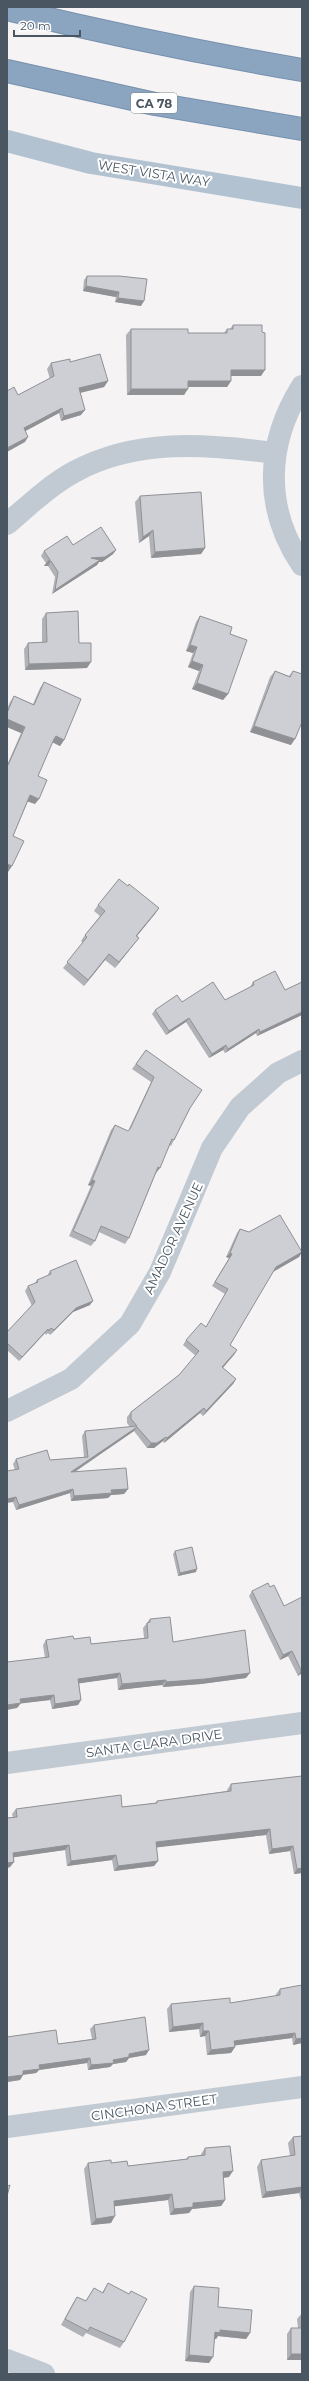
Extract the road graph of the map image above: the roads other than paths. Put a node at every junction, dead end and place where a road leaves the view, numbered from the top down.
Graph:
1 (7, 9) edge
2 (302, 70) edge
3 (7, 71) edge
4 (302, 129) edge
5 (7, 141) edge
6 (302, 198) edge
7 (302, 386) edge
8 (274, 453) junction
9 (7, 524) edge
10 (302, 564) edge
11 (302, 1061) edge
12 (7, 1412) edge
13 (302, 1723) edge
14 (7, 1763) edge
15 (302, 2087) edge
16 (7, 2127) edge
17 (7, 2360) edge
18 (44, 2374) edge

1 - 2 highway
3 - 4 highway, CA 78
5 - 6 main road, WEST VISTA WAY
7 - 8 street
8 - 9 street
8 - 10 street
11 - 12 street, AMADOR AVENUE
13 - 14 street, SANTA CLARA DRIVE
15 - 16 street, CINCHONA STREET
17 - 18 street

